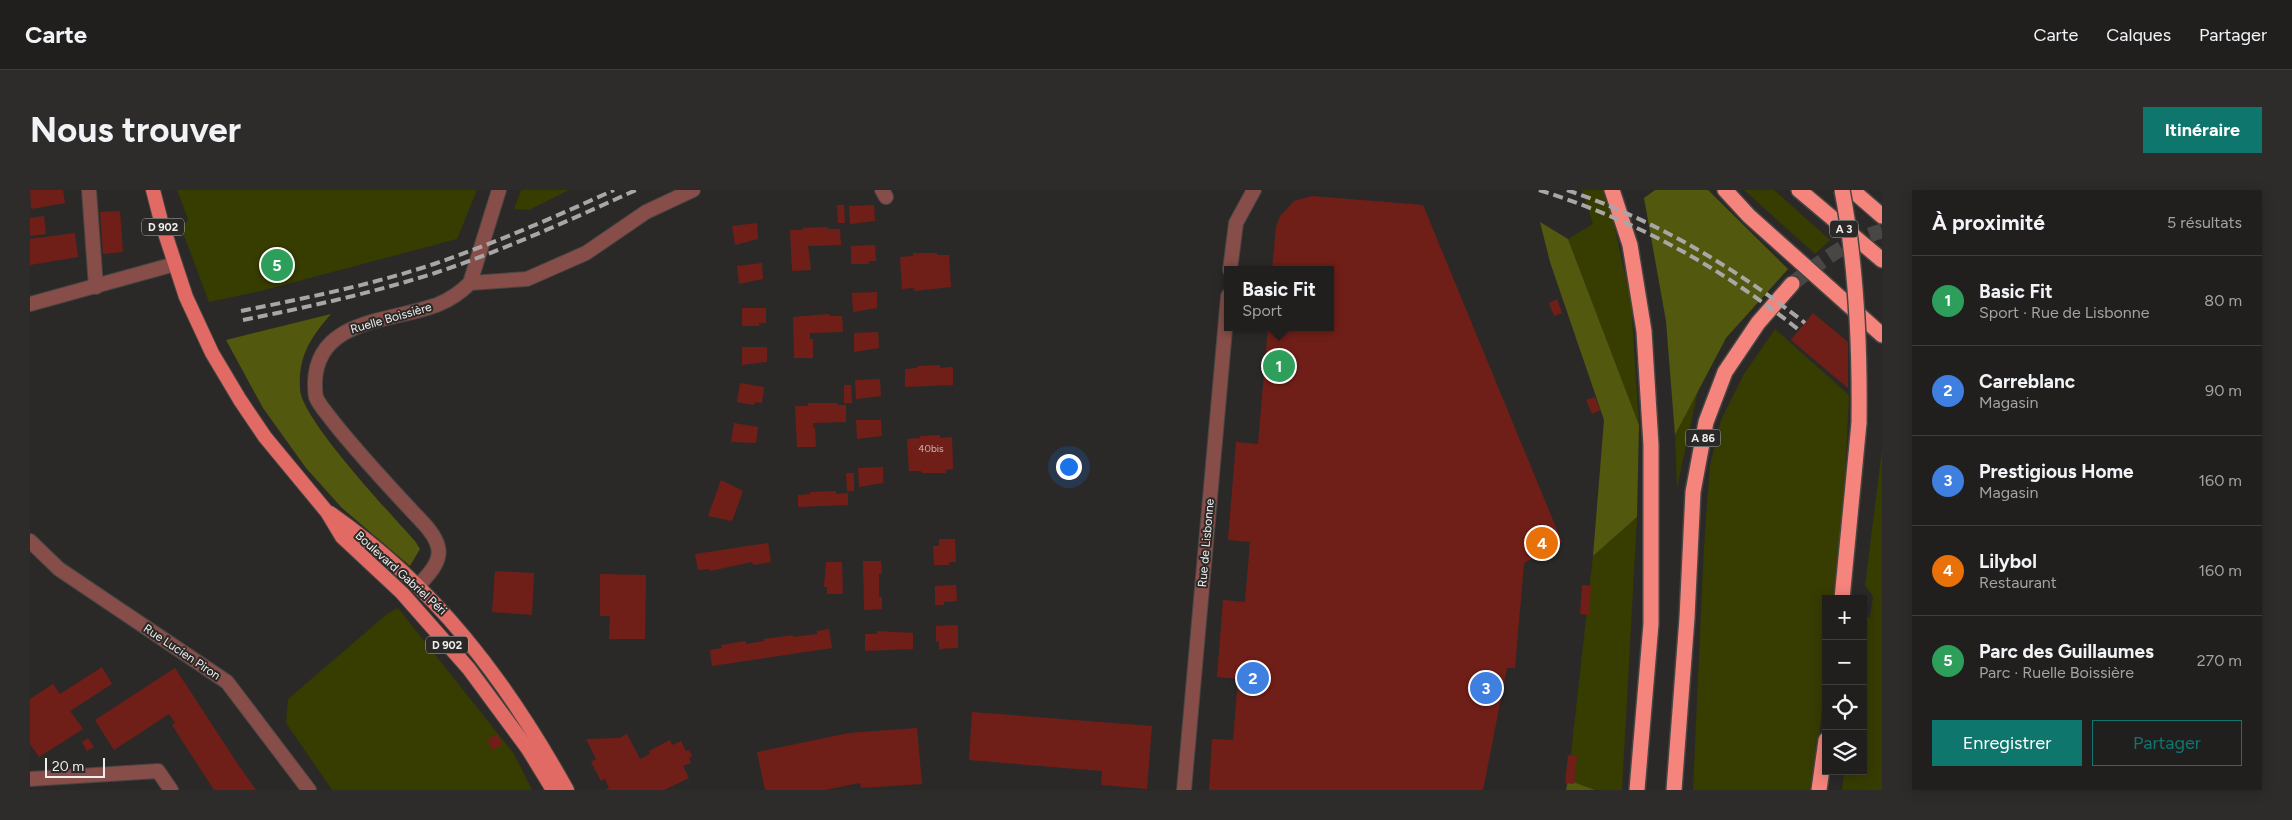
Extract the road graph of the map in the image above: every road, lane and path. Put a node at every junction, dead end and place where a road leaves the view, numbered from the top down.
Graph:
1 (89, 190) edge
2 (153, 190) edge
3 (499, 190) edge
4 (693, 190) edge
5 (1254, 190) edge
6 (1612, 190) edge
7 (1725, 190) edge
8 (1799, 190) edge
9 (1842, 190) edge
10 (1852, 190) edge
11 (1882, 216) edge
12 (1882, 260) edge
13 (175, 264) junction
14 (1231, 266) edge
15 (470, 283) junction
16 (1792, 284) tunnel mouth
17 (96, 287) junction
18 (30, 304) edge
19 (1225, 331) edge
20 (1882, 335) edge
21 (327, 512) junction
22 (30, 541) edge
23 (418, 586) junction
24 (1842, 595) edge
25 (1822, 769) edge
26 (30, 779) edge
27 (171, 790) edge
28 (309, 790) edge
29 (554, 790) edge
30 (567, 790) edge
31 (1184, 790) edge
32 (1638, 790) edge
33 (1674, 790) edge
34 (1819, 790) edge

1 - 17 street
2 - 13 main road, Boulevard Gabriel Péri / D 902
3 - 15 street
4 - 15 street
5 - 14 street
6 - 32 highway
7 - 20 highway
8 - 12 highway, A 3
9 - 24 highway, bridge
10 - 11 highway, A 3
13 - 17 street
13 - 21 main road, Boulevard Gabriel Péri / D 902
15 - 23 street, Ruelle Boissière
16 - 33 highway, A 86
17 - 18 street
19 - 31 street, Rue de Lisbonne
21 - 23 main road, Boulevard Gabriel Péri / D 902
21 - 29 main road, Boulevard Gabriel Péri / D 902
22 - 28 street, Rue Lucien Piron
23 - 30 main road, Boulevard Gabriel Péri / D 902
25 - 34 highway
26 - 27 street

